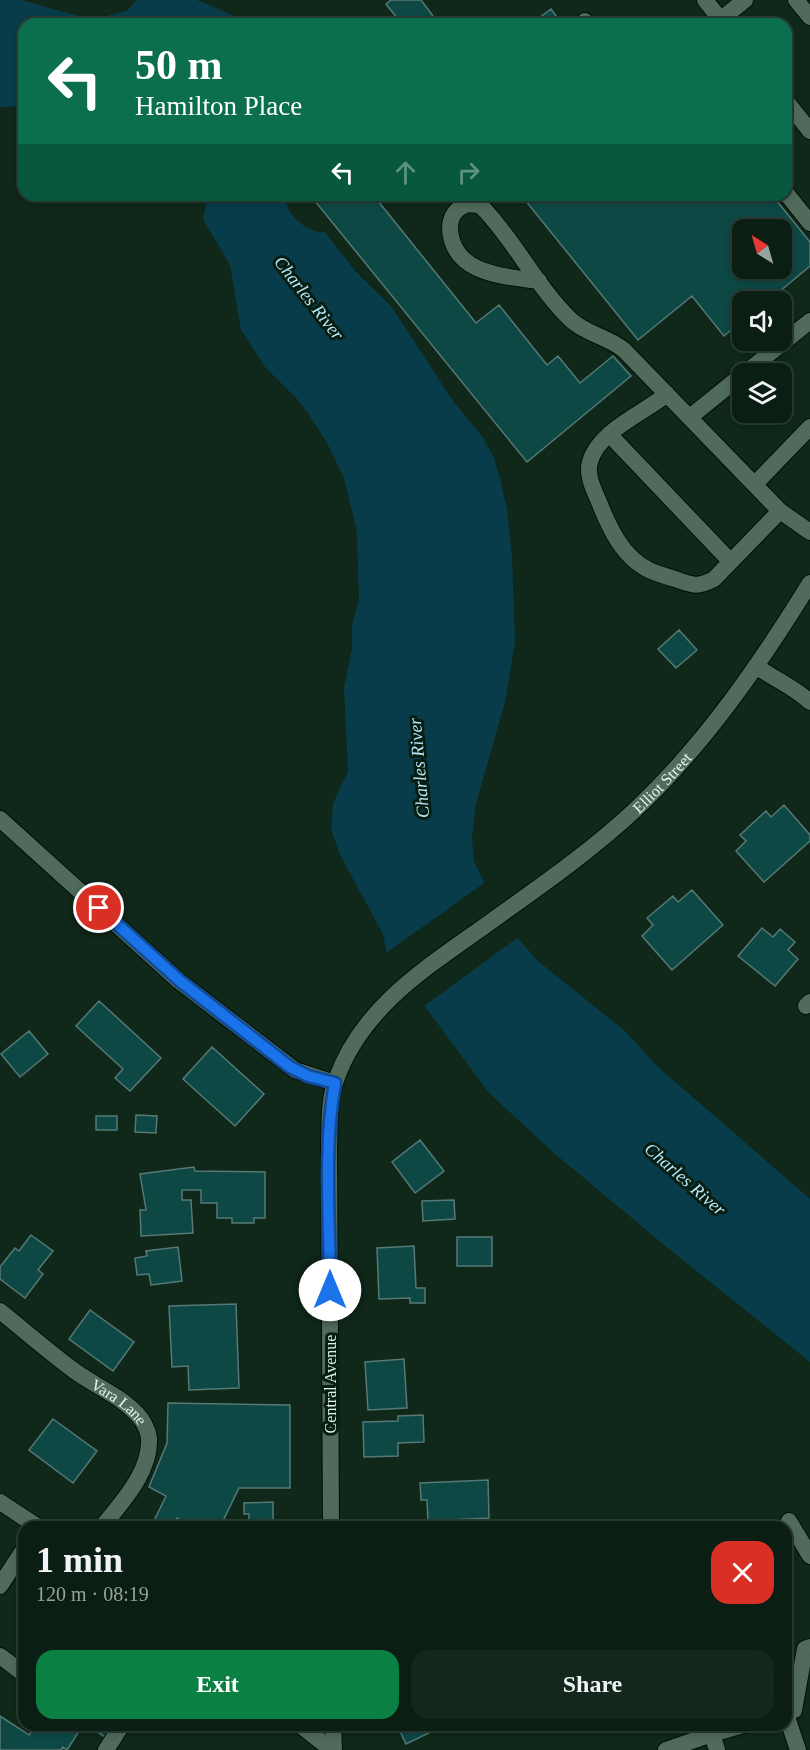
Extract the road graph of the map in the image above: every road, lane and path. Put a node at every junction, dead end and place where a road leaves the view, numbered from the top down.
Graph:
1 (705, 0) edge
2 (745, 0) edge
3 (796, 0) edge
4 (810, 17) edge
5 (717, 18) edge
6 (725, 18) edge
7 (792, 108) edge
8 (810, 131) edge
9 (792, 200) edge
10 (810, 223) edge
11 (539, 281) junction
12 (810, 321) edge
13 (757, 363) edge
14 (732, 383) edge
15 (667, 394) junction
16 (690, 417) junction
17 (810, 427) edge
18 (609, 434) junction
19 (754, 484) junction
20 (780, 511) junction
21 (810, 532) edge
22 (730, 561) junction
23 (810, 584) edge
24 (756, 666) junction
25 (810, 702) edge
26 (0, 819) edge
27 (468, 938) joint
28 (335, 1083) junction
29 (0, 1311) edge
30 (0, 1502) edge
31 (29, 1521) edge
32 (107, 1521) edge
33 (331, 1521) edge
34 (792, 1526) edge
35 (810, 1556) edge
36 (18, 1558) edge
37 (0, 1586) edge
38 (810, 1647) edge
39 (0, 1656) edge
40 (18, 1670) edge
41 (794, 1711) edge
42 (118, 1731) edge
43 (308, 1731) edge
44 (333, 1731) edge
45 (733, 1731) edge
46 (714, 1742) edge
47 (106, 1750) edge
48 (333, 1750) edge
49 (666, 1750) edge
50 (798, 1750) edge

1 - 5 main road
2 - 6 main road
3 - 4 main road
7 - 8 main road
9 - 10 main road
11 - 11 main road
11 - 15 main road
12 - 13 main road
14 - 16 main road
15 - 16 main road
15 - 18 main road
16 - 19 main road
17 - 19 main road
18 - 22 main road
18 - 22 main road
19 - 20 main road
20 - 21 main road
20 - 22 main road
23 - 24 main road, Elliot Street
24 - 25 main road
24 - 27 main road, Elliot Street
26 - 28 main road
27 - 28 main road, Central Avenue
28 - 33 main road, Central Avenue
29 - 32 main road, Vara Lane
30 - 31 main road
34 - 35 main road
36 - 37 main road
38 - 41 main road
39 - 40 main road
41 - 50 main road
42 - 47 main road
43 - 48 main road
44 - 48 main road
45 - 46 main road
46 - 49 main road

